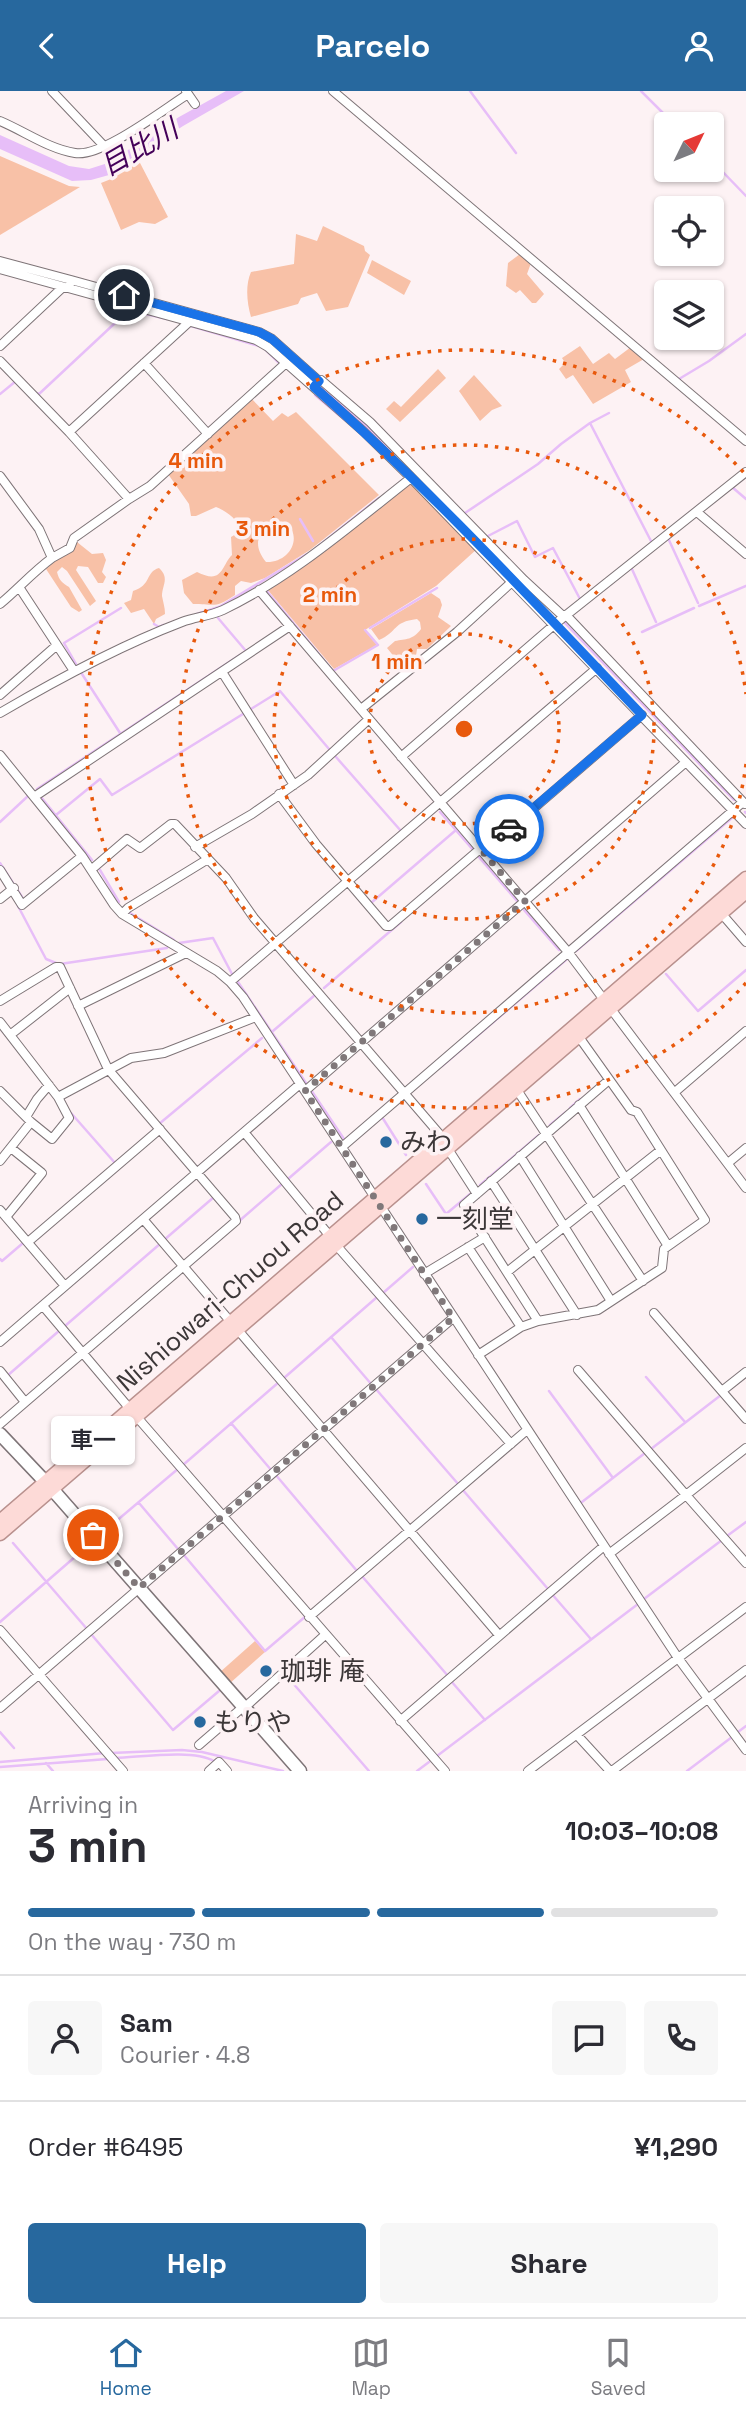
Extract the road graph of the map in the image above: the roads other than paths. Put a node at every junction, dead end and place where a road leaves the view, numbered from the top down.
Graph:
1 (333, 91) edge
2 (54, 92) edge
3 (187, 92) edge
4 (195, 104) dead end
5 (0, 121) edge
6 (105, 147) junction
7 (0, 261) edge
8 (0, 269) edge
9 (67, 285) junction
10 (189, 322) junction
11 (0, 346) edge
12 (0, 361) edge
13 (144, 363) junction
14 (286, 363) junction
15 (319, 382) junction
16 (69, 432) junction
17 (208, 434) junction
18 (746, 441) edge
19 (746, 473) edge
20 (0, 476) edge
21 (411, 478) junction
22 (129, 499) junction
23 (697, 512) junction
24 (746, 554) edge
25 (52, 558) junction
26 (513, 581) junction
27 (19, 587) junction
28 (259, 590) junction
29 (0, 604) edge
30 (565, 616) junction
31 (555, 624) junction
32 (290, 626) junction
33 (57, 645) junction
34 (597, 668) junction
35 (74, 671) junction
36 (222, 672) junction
37 (0, 695) edge
38 (361, 709) junction
39 (0, 713) edge
40 (642, 715) junction
41 (369, 719) junction
42 (0, 755) edge
43 (401, 757) junction
44 (687, 762) junction
45 (294, 785) junction
46 (279, 794) junction
47 (34, 797) junction
48 (440, 802) junction
49 (745, 803) edge
50 (733, 810) junction
51 (746, 824) edge
52 (195, 847) junction
53 (481, 851) junction
54 (82, 856) junction
55 (208, 859) junction
56 (92, 869) junction
57 (0, 870) edge
58 (746, 878) edge
59 (347, 881) junction
60 (13, 888) junction
61 (746, 892) edge
62 (0, 899) edge
63 (525, 901) junction
64 (722, 913) junction
65 (122, 914) junction
66 (746, 941) edge
67 (275, 943) junction
68 (568, 952) junction
69 (186, 953) junction
70 (230, 982) junction
71 (70, 988) junction
72 (0, 1001) edge
73 (608, 1004) junction
74 (78, 1006) junction
75 (256, 1017) junction
76 (0, 1022) edge
77 (746, 1031) edge
78 (10, 1035) junction
79 (579, 1037) junction
80 (361, 1043) junction
81 (108, 1069) junction
82 (609, 1080) junction
83 (49, 1085) junction
84 (303, 1088) junction
85 (517, 1090) junction
86 (675, 1092) junction
87 (404, 1093) junction
88 (1, 1095) edge
89 (58, 1097) junction
90 (579, 1105) junction
91 (28, 1120) junction
92 (160, 1129) junction
93 (244, 1132) junction
94 (546, 1133) junction
95 (445, 1143) junction
96 (342, 1147) junction
97 (11, 1148) junction
98 (746, 1148) edge
99 (661, 1150) junction
100 (520, 1156) junction
101 (0, 1161) edge
102 (728, 1163) junction
103 (197, 1173) junction
104 (625, 1179) junction
105 (491, 1181) junction
106 (746, 1188) edge
107 (477, 1194) junction
108 (378, 1201) junction
109 (593, 1204) junction
110 (3, 1213) edge
111 (143, 1219) junction
112 (564, 1227) junction
113 (485, 1237) junction
114 (333, 1240) junction
115 (29, 1243) junction
116 (668, 1246) junction
117 (468, 1247) junction
118 (535, 1250) junction
119 (183, 1266) junction
120 (507, 1272) junction
121 (424, 1274) junction
122 (643, 1281) junction
123 (65, 1286) junction
124 (611, 1301) junction
125 (43, 1306) junction
126 (654, 1313) dead end
127 (577, 1315) junction
128 (453, 1318) junction
129 (538, 1321) junction
130 (234, 1325) junction
131 (521, 1327) junction
132 (0, 1342) edge
133 (423, 1343) junction
134 (82, 1352) junction
135 (478, 1355) junction
136 (578, 1370) dead end
137 (0, 1371) edge
138 (746, 1372) edge
139 (722, 1391) junction
140 (25, 1402) junction
141 (133, 1413) junction
142 (746, 1419) edge
143 (0, 1424) edge
144 (323, 1429) junction
145 (527, 1430) junction
146 (0, 1434) edge
147 (511, 1444) junction
148 (746, 1448) edge
149 (49, 1485) junction
150 (686, 1495) junction
151 (223, 1516) junction
152 (0, 1521) edge
153 (410, 1529) junction
154 (0, 1534) edge
155 (607, 1550) junction
156 (746, 1563) edge
157 (139, 1588) junction
158 (746, 1607) edge
159 (309, 1617) junction
160 (0, 1630) edge
161 (326, 1635) junction
162 (499, 1635) junction
163 (678, 1658) junction
164 (746, 1669) edge
165 (39, 1675) junction
166 (708, 1699) junction
167 (243, 1707) junction
168 (0, 1708) edge
169 (400, 1721) junction
170 (577, 1735) junction
171 (199, 1745) dead end
172 (746, 1749) edge
173 (123, 1771) edge
174 (209, 1771) edge
175 (227, 1771) edge
176 (300, 1771) edge
177 (445, 1771) edge
178 (528, 1771) edge
179 (611, 1771) edge

1 - 18 street
2 - 6 street
3 - 4 street
3 - 6 street
5 - 6 street
7 - 9 street
8 - 9 street
9 - 10 street
9 - 11 street
9 - 15 street
10 - 13 street
10 - 14 street
12 - 16 street
13 - 16 street
13 - 17 street
14 - 15 street
14 - 17 street
15 - 21 street
15 - 30 street
16 - 22 street
17 - 22 street
19 - 23 street
20 - 25 street
21 - 26 street
21 - 28 street
22 - 25 street
23 - 24 street
23 - 30 street
25 - 27 street
26 - 31 street
26 - 38 street
27 - 29 street
27 - 33 street
28 - 32 street
28 - 35 street
30 - 31 street
30 - 49 street
31 - 34 street
31 - 43 street
32 - 36 street
32 - 38 street
33 - 35 street
33 - 37 street
34 - 40 street
34 - 48 street
35 - 39 street
36 - 45 street
36 - 47 street
38 - 41 street
40 - 44 street
40 - 53 street
41 - 43 street
41 - 45 street
42 - 47 street
43 - 48 street
44 - 50 street
44 - 63 street
45 - 46 street
46 - 52 street
46 - 59 street
47 - 54 street
48 - 53 street
48 - 59 street
49 - 50 street
50 - 51 street
50 - 68 street
52 - 55 street
52 - 56 street
53 - 59 street
53 - 63 street
54 - 56 street
54 - 60 street
55 - 65 street
55 - 67 street
56 - 65 street
57 - 60 street
58 - 73 main road, Nishiowari-Chuou Road
59 - 67 street
60 - 62 street
61 - 64 main road, Nishiowari-Chuou Road
63 - 68 street
63 - 80 street
64 - 66 street
64 - 73 main road, Nishiowari-Chuou Road
65 - 69 street
67 - 70 street
67 - 80 street
68 - 73 street
68 - 87 street
69 - 70 street
69 - 74 street
70 - 75 street
71 - 72 street
71 - 74 street
71 - 78 street
73 - 79 main road, Nishiowari-Chuou Road
73 - 86 street
73 - 95 main road, Nishiowari-Chuou Road
74 - 81 street
75 - 81 street
75 - 84 street
76 - 78 street
77 - 86 street
78 - 83 street
79 - 82 street
79 - 85 main road, Nishiowari-Chuou Road
80 - 84 street
80 - 87 street
81 - 89 street
81 - 92 street
82 - 90 street
82 - 99 street
83 - 89 street
83 - 91 street
84 - 93 street
84 - 96 street
85 - 94 street
85 - 95 main road, Nishiowari-Chuou Road
86 - 102 street
87 - 95 street
87 - 96 street
88 - 91 street
89 - 91 street
90 - 94 street
90 - 104 street
91 - 97 street
92 - 103 street
92 - 115 street
93 - 103 street
93 - 114 street
94 - 100 street
94 - 109 street
95 - 107 street
95 - 108 main road, Nishiowari-Chuou Road
96 - 108 street
97 - 101 street
97 - 110 street
98 - 102 street
99 - 104 street
99 - 116 street
100 - 105 street
100 - 112 street
102 - 106 street
103 - 111 street
103 - 119 street
104 - 109 street
104 - 116 street
105 - 107 street
105 - 118 street
107 - 113 street
108 - 114 main road, Nishiowari-Chuou Road
108 - 121 street
109 - 112 street
109 - 122 street
110 - 115 street
111 - 119 street
111 - 123 street
112 - 118 street
112 - 124 street
113 - 117 street
113 - 120 street
114 - 130 main road, Nishiowari-Chuou Road
114 - 133 street
115 - 123 street
116 - 122 street
117 - 121 street
117 - 131 street
118 - 120 street
118 - 127 street
119 - 130 street
119 - 134 street
120 - 129 street
121 - 128 street
122 - 124 street
123 - 125 street
124 - 127 street
125 - 132 street
125 - 134 street
126 - 139 street
127 - 129 street
128 - 133 street
128 - 135 street
129 - 131 street
130 - 141 main road, Nishiowari-Chuou Road
130 - 144 street
131 - 135 street
133 - 144 street
133 - 147 street
134 - 140 street
134 - 141 street
135 - 145 street
136 - 150 street
137 - 140 street
138 - 139 street
139 - 142 street
140 - 143 street
141 - 149 main road, Nishiowari-Chuou Road
141 - 151 street
144 - 151 street
144 - 153 street
145 - 147 street
145 - 155 street
146 - 149 main road
147 - 153 street
148 - 150 street
149 - 152 main road, Nishiowari-Chuou Road
149 - 154 main road, Nishiowari-Chuou Road
149 - 157 main road
150 - 155 street
150 - 156 street
151 - 157 street
151 - 159 street
153 - 159 street
153 - 162 street
155 - 162 street
155 - 163 street
157 - 165 street
157 - 167 main road
158 - 163 street
159 - 161 street
160 - 165 street
161 - 167 street
161 - 169 street
162 - 169 street
163 - 166 street
163 - 170 street
164 - 166 street
165 - 168 street
165 - 173 street
166 - 172 street
166 - 179 street
167 - 171 street
167 - 176 main road
169 - 177 street
170 - 178 street
170 - 179 street
174 - 175 street

